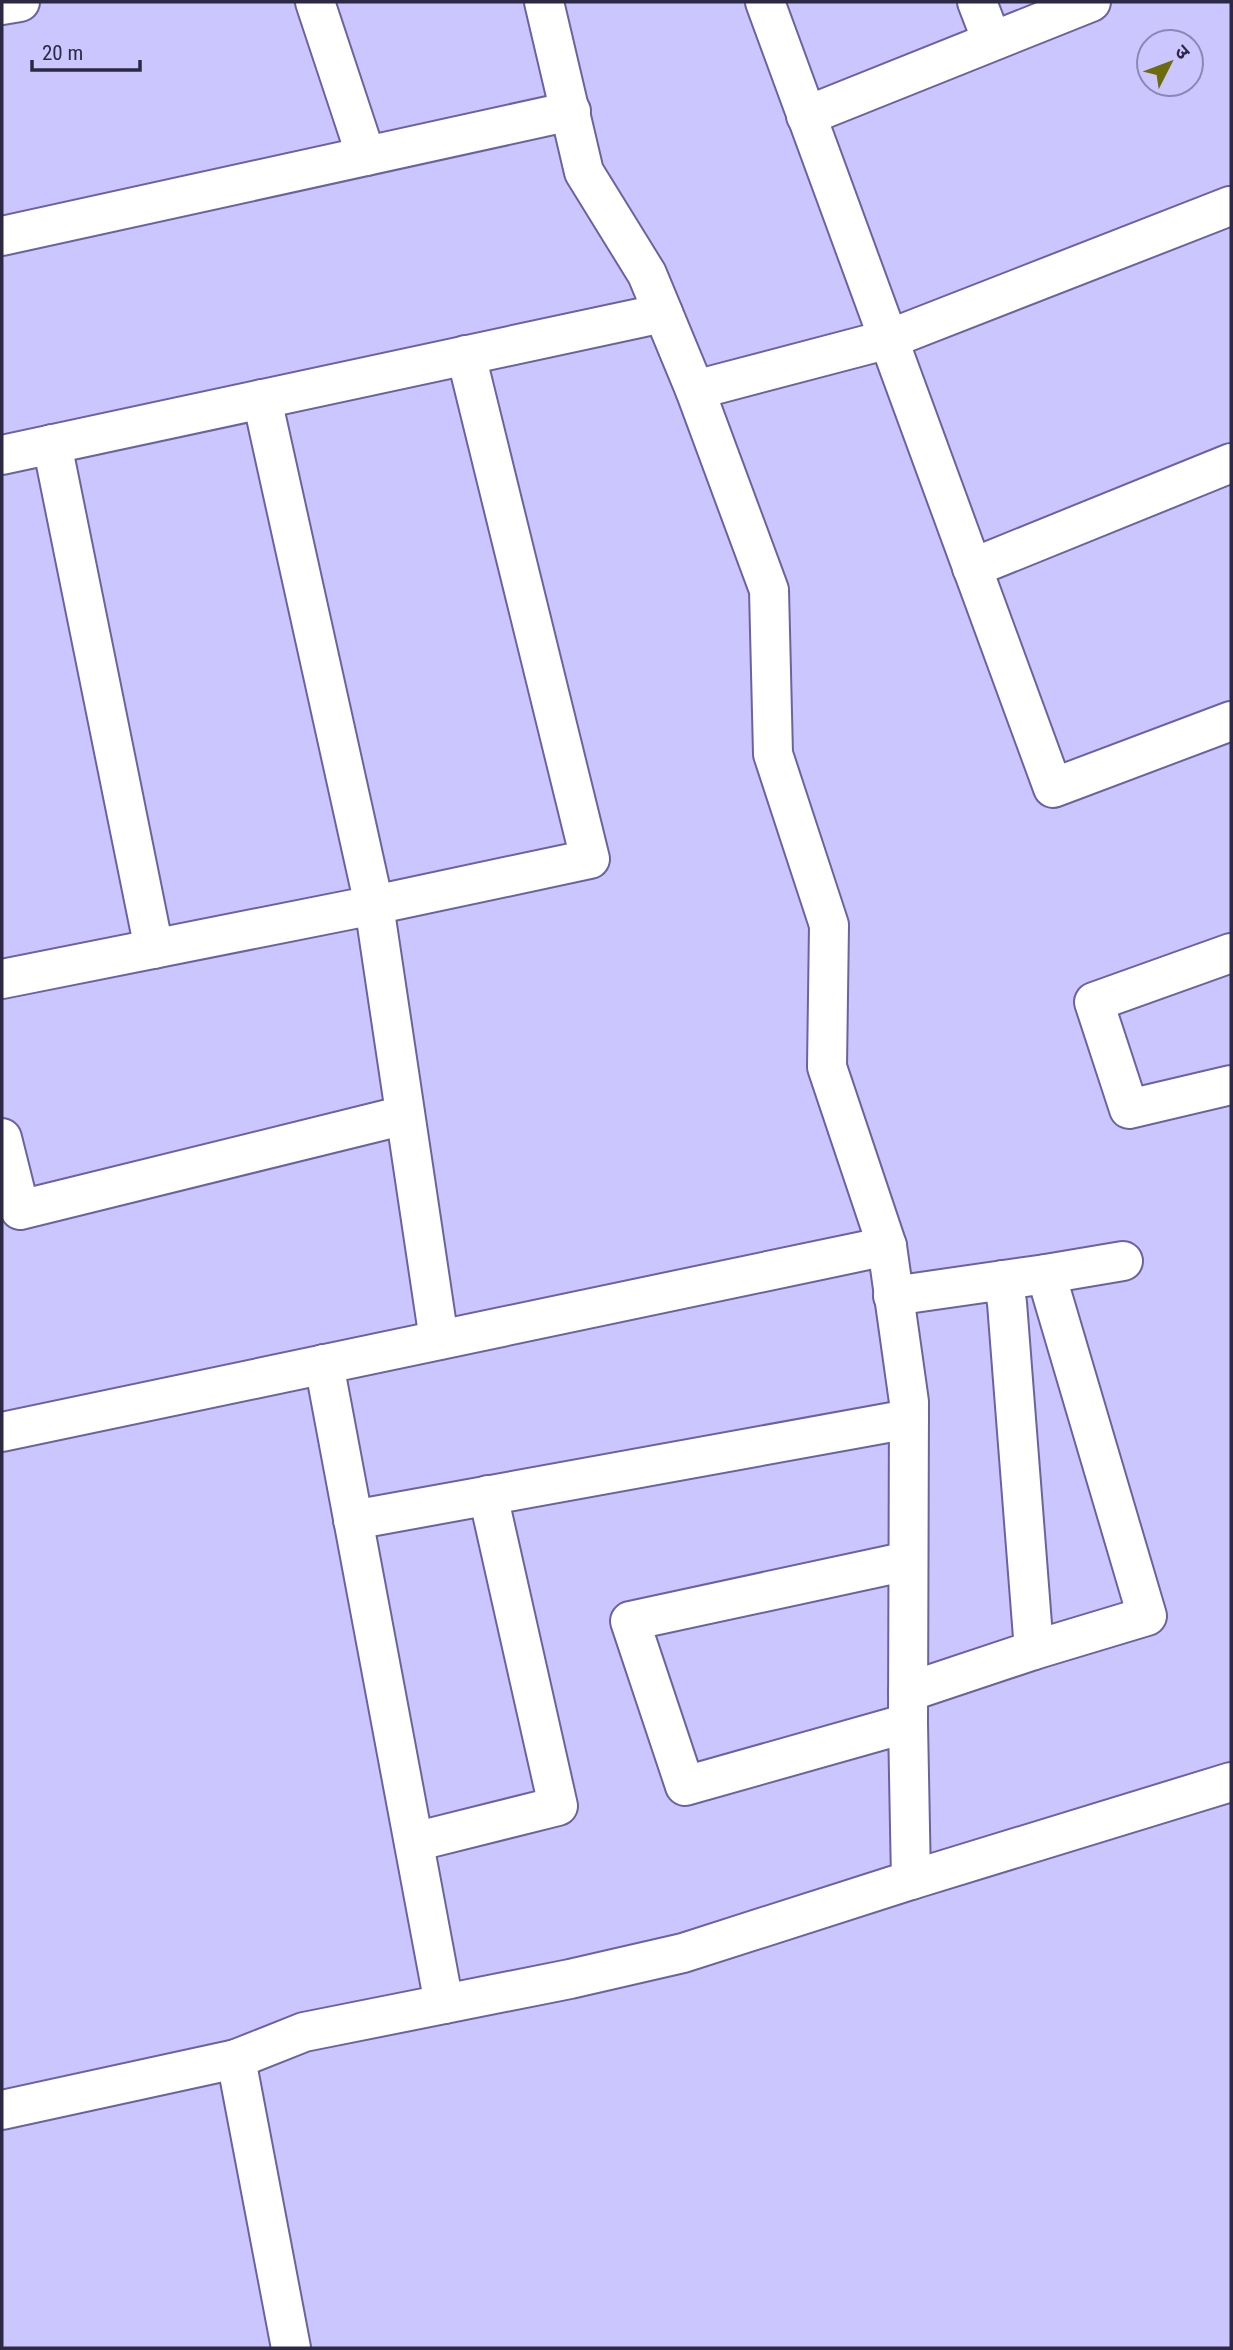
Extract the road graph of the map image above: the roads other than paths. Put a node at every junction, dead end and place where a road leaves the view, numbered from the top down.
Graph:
1 (20, 2) edge
2 (315, 2) edge
3 (544, 2) edge
4 (765, 2) edge
5 (977, 2) edge
6 (1091, 2) edge
7 (2, 5) edge
8 (992, 41) junction
9 (570, 111) junction
10 (806, 116) junction
11 (366, 156) junction
12 (1230, 206) edge
13 (2, 236) edge
14 (663, 313) junction
15 (889, 339) junction
16 (466, 355) junction
17 (695, 390) junction
18 (262, 399) junction
19 (52, 444) junction
20 (2, 455) edge
21 (1231, 463) edge
22 (972, 568) junction
23 (1231, 721) edge
24 (374, 905) junction
25 (154, 949) junction
26 (1231, 953) edge
27 (2, 979) edge
28 (1231, 1085) edge
29 (405, 1115) junction
30 (2, 1138) edge
31 (887, 1246) junction
32 (1123, 1261) dead end
33 (1046, 1274) junction
34 (1003, 1280) junction
35 (893, 1296) junction
36 (439, 1340) junction
37 (324, 1364) junction
38 (909, 1419) junction
39 (2, 1432) edge
40 (488, 1496) junction
41 (353, 1520) junction
42 (908, 1561) junction
43 (1034, 1650) junction
44 (908, 1707) junction
45 (1231, 1782) edge
46 (414, 1842) junction
47 (911, 1880) junction
48 (444, 2004) junction
49 (236, 2059) junction
50 (2, 2110) edge
51 (291, 2348) edge

1 - 7 street
2 - 11 street
3 - 9 street
4 - 10 street
5 - 8 street
6 - 8 street
8 - 10 street
9 - 11 street
9 - 14 street
10 - 15 street
11 - 13 street
12 - 15 street
14 - 16 street
14 - 17 street
15 - 17 street
15 - 22 street
16 - 18 street
16 - 24 street
17 - 31 street
18 - 19 street
18 - 24 street
19 - 20 street
19 - 25 street
21 - 22 street
22 - 23 street
24 - 25 street
24 - 29 street
25 - 27 street
26 - 28 street
29 - 30 street
29 - 36 street
31 - 35 street
31 - 36 street
32 - 33 street
33 - 34 street
33 - 43 street
34 - 35 street
34 - 43 street
35 - 38 street
36 - 37 street
37 - 39 street
37 - 41 street
38 - 40 street
38 - 42 street
40 - 41 street
40 - 46 street
41 - 46 street
42 - 44 street
42 - 44 street
43 - 44 street
44 - 47 street
45 - 47 street
46 - 48 street
47 - 48 street
48 - 49 street
49 - 50 street
49 - 51 street

